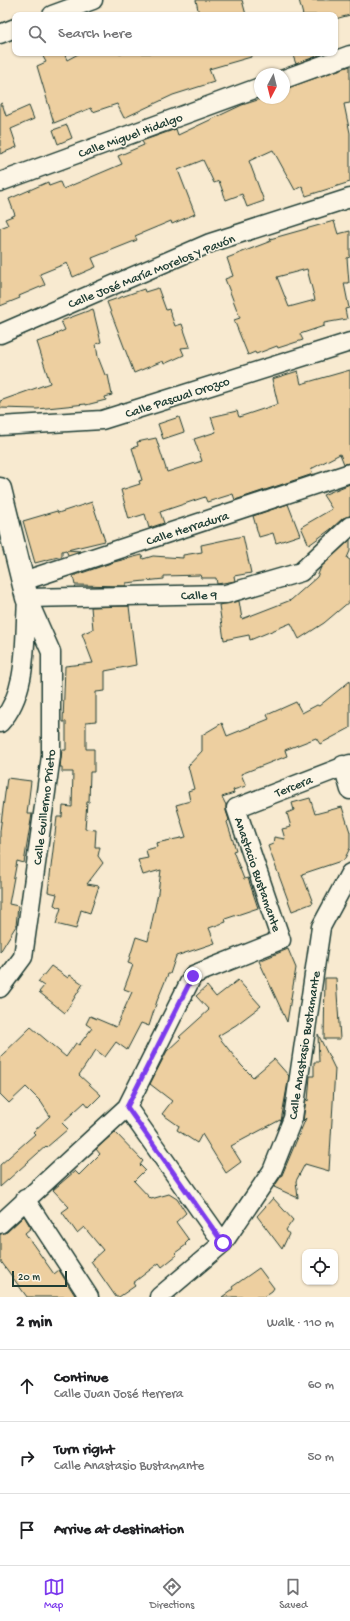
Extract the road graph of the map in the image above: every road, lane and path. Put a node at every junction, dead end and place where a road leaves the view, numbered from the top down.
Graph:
1 (93, 0) edge
2 (60, 12) edge
3 (12, 29) edge
4 (0, 34) edge
5 (350, 54) edge
6 (290, 76) edge
7 (254, 89) edge
8 (0, 182) edge
9 (350, 198) edge
10 (0, 334) edge
11 (350, 342) edge
12 (0, 426) edge
13 (350, 473) edge
14 (0, 489) edge
15 (350, 526) edge
16 (25, 589) junction
17 (0, 723) edge
18 (346, 764) edge
19 (350, 790) edge
20 (236, 808) joint
21 (350, 873) edge
22 (0, 988) edge
23 (127, 1107) junction
24 (25, 1199) junction
25 (0, 1224) edge
26 (223, 1243) junction
27 (89, 1297) edge
28 (159, 1297) edge

1 - 2 street
3 - 4 street
5 - 6 street
7 - 8 street, Calle Miguel Hidalgo
9 - 10 street, Calle José María Morelos Y Pavón
11 - 12 street, Calle Pascual Orozco
13 - 16 street, Calle Herradura
14 - 16 street
15 - 16 street, Calle 9
16 - 17 street
16 - 22 street, Calle Guillermo Prieto
18 - 19 street
18 - 20 street, Tercera
20 - 23 street, Anastacio Bustamante
21 - 26 street, Calle Anastasio Bustamante
23 - 24 street
23 - 26 street
24 - 25 street
24 - 27 street
26 - 28 street, Calle Anastasio Bustamante

